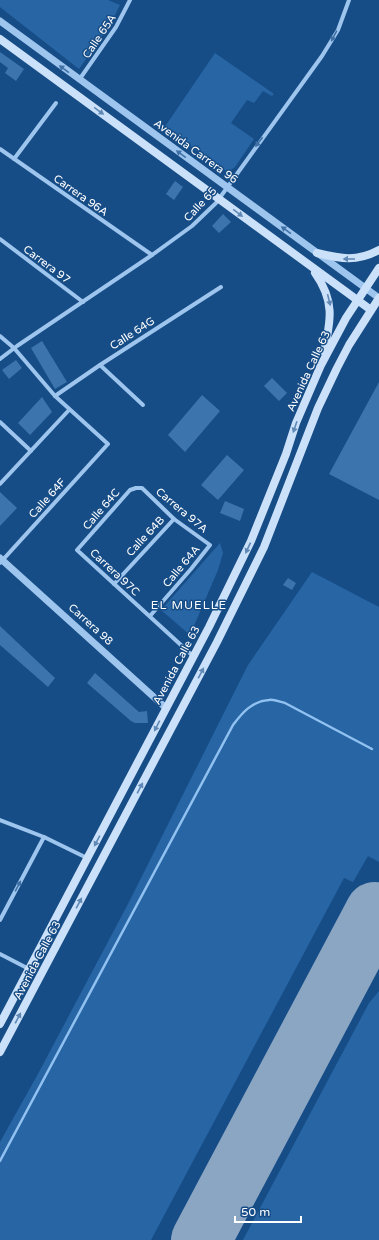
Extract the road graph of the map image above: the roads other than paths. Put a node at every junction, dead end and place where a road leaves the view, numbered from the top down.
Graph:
1 (130, 0) edge
2 (349, 0) edge
3 (0, 21) edge
4 (0, 39) edge
5 (79, 80) junction
6 (56, 103) dead end
7 (0, 149) edge
8 (14, 159) junction
9 (227, 187) junction
10 (219, 198) junction
11 (0, 239) edge
12 (379, 250) edge
13 (317, 253) junction
14 (152, 255) junction
15 (310, 266) junction
16 (379, 268) edge
17 (221, 287) dead end
18 (365, 288) junction
19 (379, 298) edge
20 (357, 300) junction
21 (83, 302) junction
22 (371, 310) junction
23 (0, 336) edge
24 (14, 348) junction
25 (0, 359) edge
26 (100, 365) junction
27 (321, 365) junction
28 (55, 396) junction
29 (143, 405) dead end
30 (69, 410) junction
31 (0, 422) edge
32 (30, 451) junction
33 (0, 484) edge
34 (142, 488) joint
35 (174, 519) junction
36 (210, 545) joint
37 (77, 550) joint
38 (1, 560) edge
39 (114, 584) junction
40 (150, 616) junction
41 (194, 657) junction
42 (166, 708) junction
43 (1, 821) edge
44 (44, 837) junction
45 (88, 858) junction
46 (0, 920) edge
47 (0, 954) edge
48 (29, 969) junction
49 (0, 1024) edge
50 (0, 1052) edge

1 - 5 street, Calle 65A
2 -> 9 street, Calle 65
5 -> 3 street, Avenida Carrera 96
4 -> 10 main road
9 -> 5 street, Avenida Carrera 96
6 - 8 street
7 - 8 street, Carrera 96A
8 - 14 street, Carrera 96A
9 - 10 street, Calle 65
13 -> 9 street, Avenida Carrera 96
10 - 14 street, Calle 65
10 -> 15 main road
11 - 21 street, Carrera 97
12 -> 13 main road
13 - 18 street, Avenida Carrera 96
14 - 21 street, Calle 65
15 - 20 main road
15 -> 27 main road
16 - 18 main road, Avenida Calle 63
17 - 26 street, Calle 64G
18 - 19 street, Avenida Carrera 96
18 - 20 main road, Avenida Calle 63
19 - 22 main road, Avenida Calle 63
20 - 22 main road
20 - 27 main road, Avenida Calle 63
21 - 24 street, Calle 65
50 -> 22 main road, Avenida Calle 63
23 - 24 street
24 - 25 street, Calle 65
24 - 28 street
26 - 28 street, Calle 64G
26 - 29 street
27 -> 41 main road, Avenida Calle 63
28 - 30 street
30 - 32 street
30 - 38 street, Calle 64F
31 - 32 street
32 - 33 street
34 - 35 street, Carrera 97A
34 - 37 street, Calle 64C
35 - 36 street, Carrera 97A
35 - 39 street, Calle 64B
36 - 40 street, Calle 64A
37 - 39 street, Carrera 97C
38 - 42 street, Carrera 98
39 - 40 street, Carrera 97C
40 - 41 street, Carrera 97C
41 - 42 main road, Avenida Calle 63
42 -> 45 main road, Avenida Calle 63
43 - 44 street
44 - 45 street
46 -> 44 street
45 - 48 main road, Avenida Calle 63
47 - 48 street
48 - 49 main road, Avenida Calle 63

